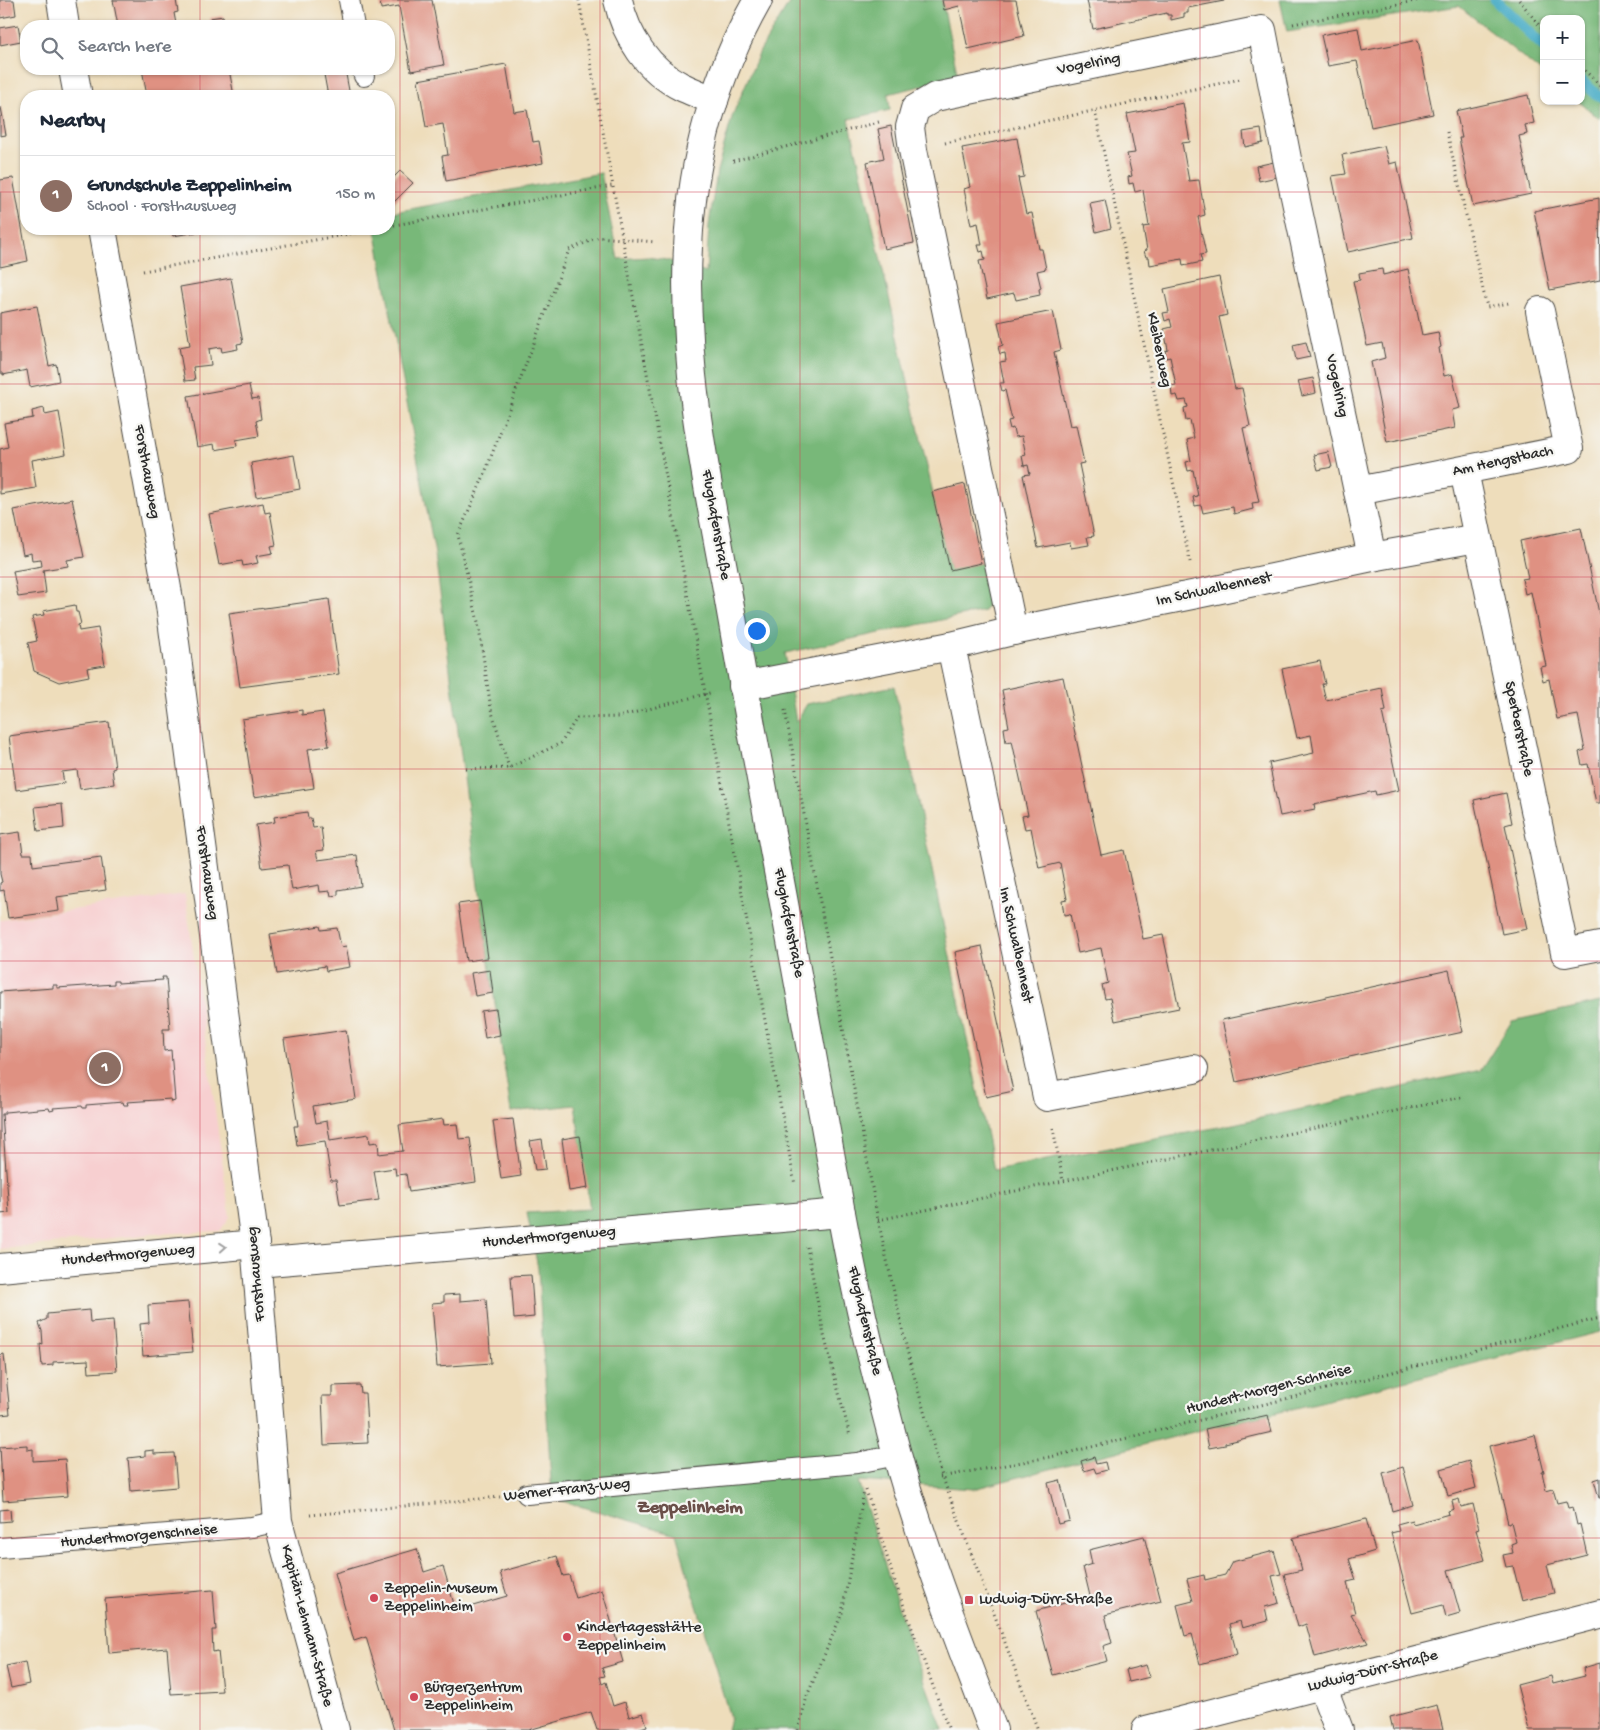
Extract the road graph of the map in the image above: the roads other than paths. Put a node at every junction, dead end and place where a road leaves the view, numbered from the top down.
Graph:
1 (61, 0) edge
2 (349, 0) edge
3 (618, 0) edge
4 (758, 0) edge
5 (64, 20) edge
6 (353, 20) edge
7 (74, 75) edge
8 (77, 90) edge
9 (714, 101) junction
10 (103, 235) edge
11 (1540, 311) road end
12 (1464, 471) junction
13 (1358, 491) junction
14 (1477, 538) junction
15 (1372, 557) junction
16 (1013, 631) junction
17 (951, 646) junction
18 (743, 686) junction
19 (1600, 946) edge
20 (1194, 1069) dead end
21 (841, 1213) junction
22 (256, 1253) junction
23 (0, 1268) edge
24 (897, 1455) junction
25 (527, 1494) road end
26 (278, 1521) junction
27 (0, 1548) edge
28 (1600, 1614) edge
29 (1322, 1685) junction
30 (335, 1730) edge
31 (993, 1730) edge
32 (1146, 1730) edge
33 (1339, 1730) edge

1 - 5 street
2 - 6 lane
3 - 9 street
4 - 9 street, Flughafenstraße
7 - 8 street
9 - 18 street, Flughafenstraße
10 - 22 street, Forsthausweg
11 - 12 street, Am Hengstbach
12 - 13 street, Am Hengstbach
12 - 14 street, Sperberstraße
13 - 15 street, Vogelring
13 - 16 street, Vogelring
14 - 15 street, Im Schwalbennest
14 - 19 street, Sperberstraße
15 - 16 street, Im Schwalbennest
16 - 17 street, Im Schwalbennest
17 - 18 street, Im Schwalbennest
17 - 20 street, Im Schwalbennest
18 - 21 street, Flughafenstraße
21 - 22 street, Hundertmorgenweg
21 - 24 street, Flughafenstraße
23 -> 22 street, Hundertmorgenweg
22 - 26 street, Forsthausweg
24 - 25 lane, Werner-Franz-Weg
24 - 31 street, Flughafenstraße
26 - 27 lane, Hundertmorgenschneise
26 - 30 street, Kapitän-Lehmann-Straße
28 - 29 street, Ludwig-Dürr-Straße
29 - 32 street, Ludwig-Dürr-Straße
29 - 33 street

